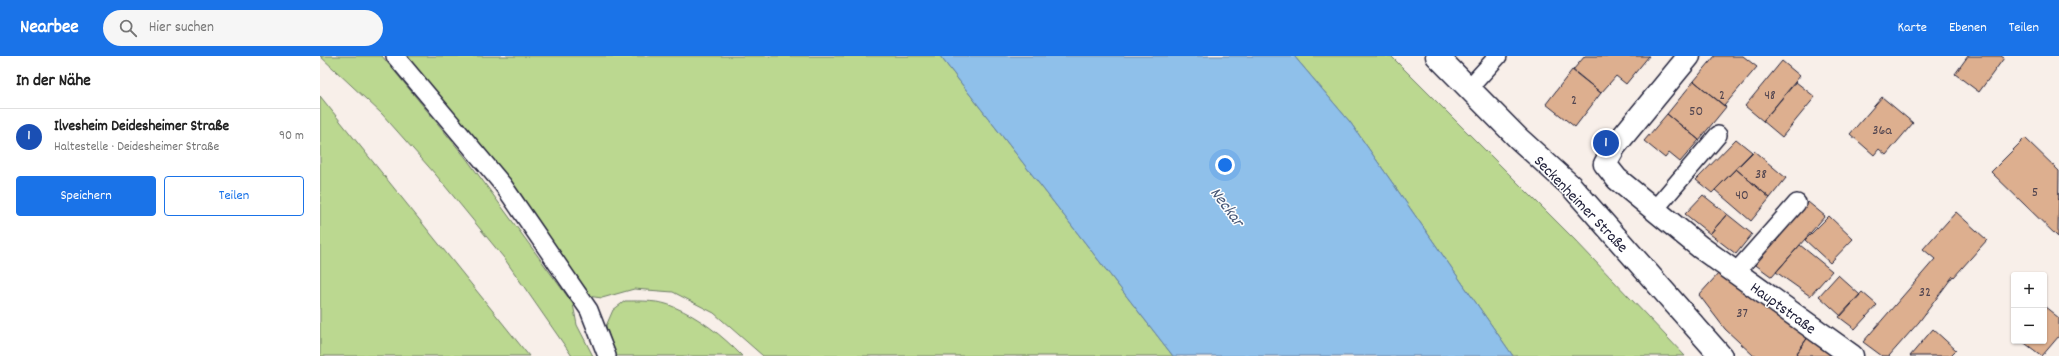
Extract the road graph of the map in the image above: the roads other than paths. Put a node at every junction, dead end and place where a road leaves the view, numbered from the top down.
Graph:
1 (395, 56) edge
2 (1437, 56) edge
3 (1498, 56) edge
4 (1689, 56) edge
5 (1469, 88) junction
6 (1718, 135) dead end
7 (1797, 203) dead end
8 (1655, 209) junction
9 (1735, 273) junction
10 (607, 356) edge
11 (1721, 356) edge
12 (1852, 356) edge

1 - 10 lane
2 - 5 street, Seckenheimer Straße
3 - 5 lane
4 - 8 street, Hauptstraße
5 - 11 street, Seckenheimer Straße
6 - 8 lane
7 - 9 lane, Hauptstraße
8 - 9 street, Hauptstraße
9 - 12 street, Hauptstraße

